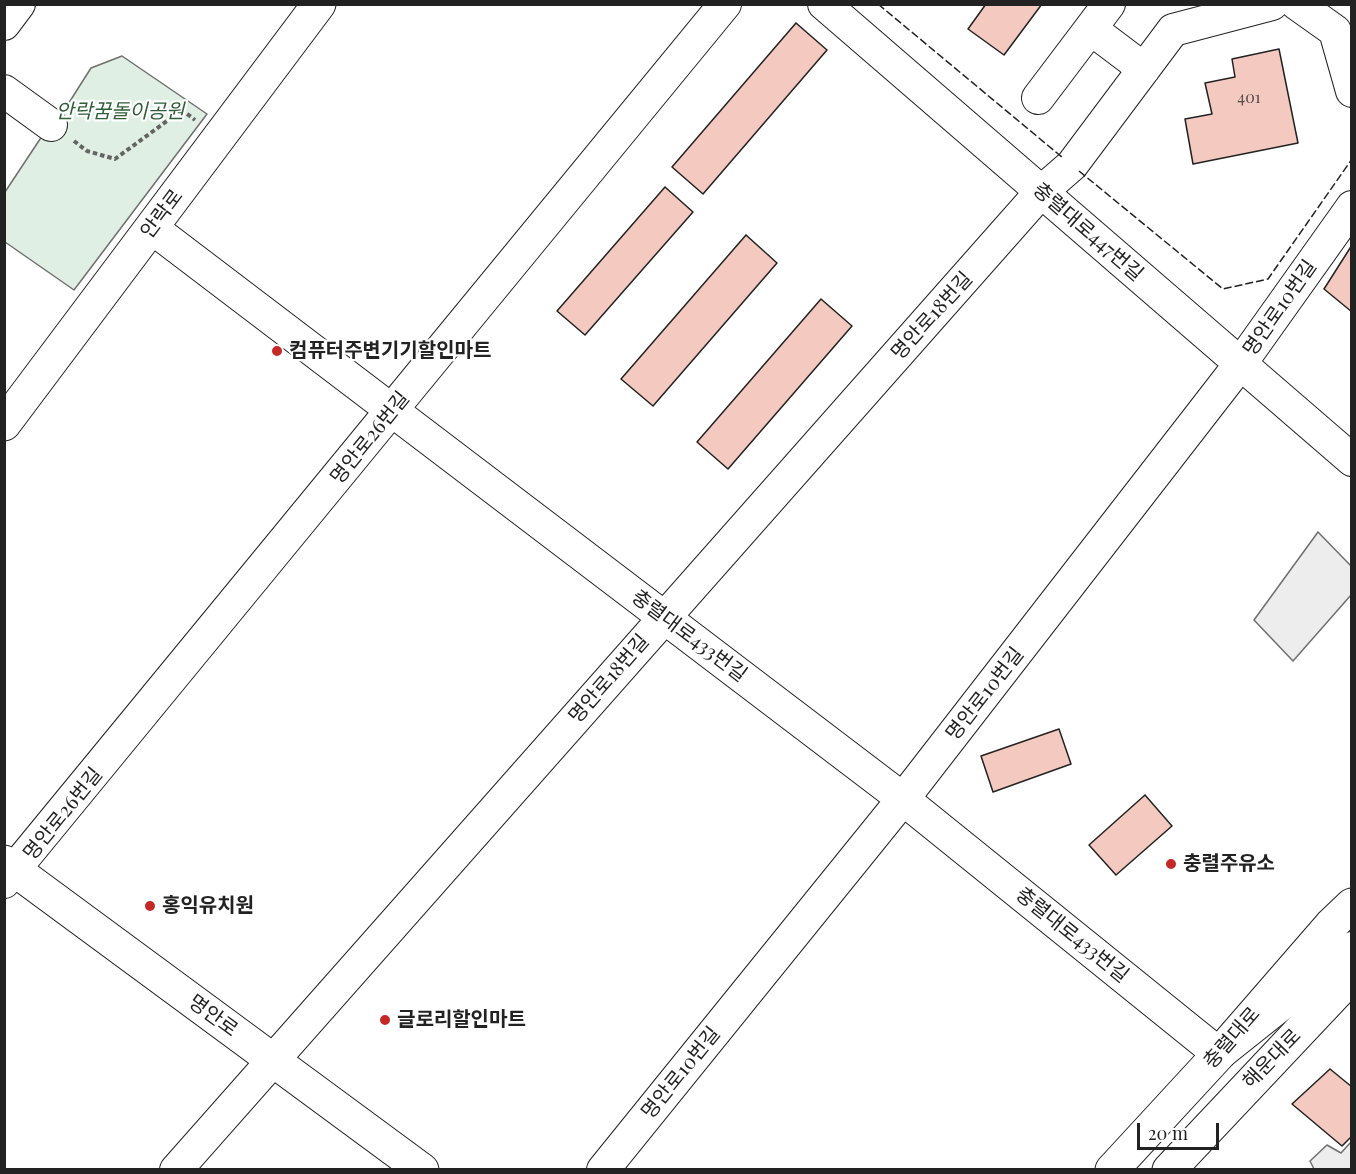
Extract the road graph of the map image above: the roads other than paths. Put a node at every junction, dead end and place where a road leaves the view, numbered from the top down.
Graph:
1 (19, 4) edge
2 (319, 4) edge
3 (725, 4) edge
4 (824, 4) edge
5 (1109, 4) edge
6 (1272, 4) edge
7 (1297, 4) edge
8 (1178, 17) edge
9 (4, 24) edge
10 (1090, 29) junction
11 (1144, 69) junction
12 (4, 91) edge
13 (1352, 92) edge
14 (1038, 98) dead end
15 (51, 125) road end
16 (1041, 192) junction
17 (1352, 207) edge
18 (152, 228) junction
19 (1241, 363) junction
20 (392, 411) junction
21 (4, 424) edge
22 (1352, 460) edge
23 (664, 617) junction
24 (903, 799) junction
25 (8, 872) edge
26 (1352, 905) edge
27 (1352, 948) edge
28 (1352, 976) edge
29 (1219, 1054) junction
30 (273, 1060) junction
31 (176, 1170) edge
32 (422, 1170) edge
33 (603, 1170) edge
34 (1112, 1170) edge
35 (1169, 1170) edge

1 - 9 street
2 - 18 main road, 안락로
3 - 20 street, 명안로26번길
4 - 16 street, 충렬대로447번길
5 - 10 street
6 - 8 street
7 - 13 street
8 - 11 street, 명안로18번길
10 - 11 street
10 - 14 street
11 - 16 street, 명안로18번길
12 - 15 street
16 - 19 street, 충렬대로447번길
16 - 23 street, 명안로18번길
17 - 19 street, 명안로10번길
18 - 20 street, 충렬대로433번길
18 - 21 main road, 안락로
19 - 22 street, 충렬대로447번길
19 - 24 street, 명안로10번길
20 - 23 street, 충렬대로433번길
20 - 25 street, 명안로26번길
23 - 24 street, 충렬대로433번길
23 - 30 street, 명안로18번길
24 - 29 street, 충렬대로433번길
24 - 33 street, 명안로10번길
25 - 30 main road, 명안로
26 - 29 main road, 충렬대로
27 - 29 street
28 - 35 main road, 해운대로
29 - 34 main road, 충렬대로
30 - 31 street, 명안로18번길
30 - 32 main road, 명안로

